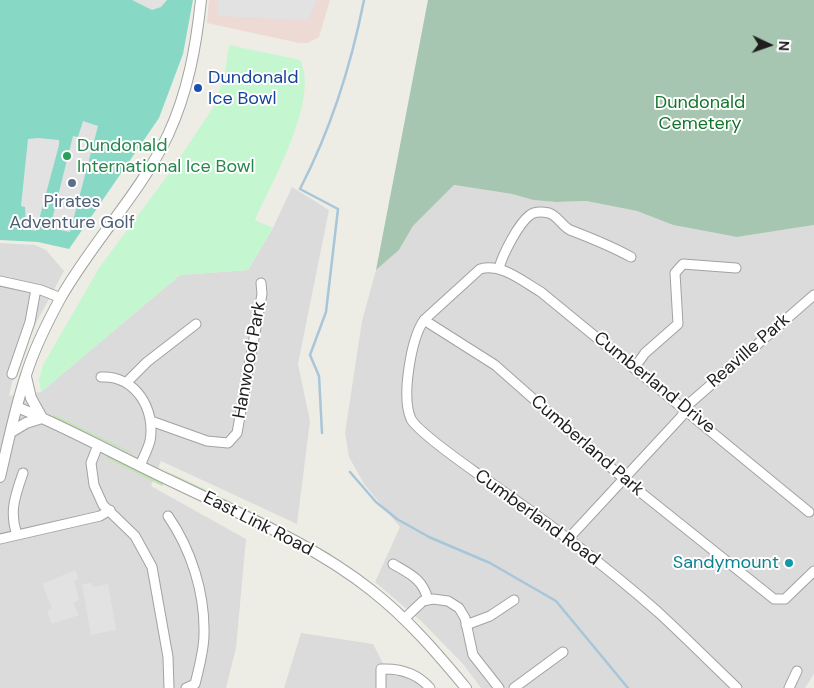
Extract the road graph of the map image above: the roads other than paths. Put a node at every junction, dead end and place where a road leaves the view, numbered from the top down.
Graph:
1 (201, 0) edge
2 (631, 257) dead end
3 (495, 267) junction
4 (736, 268) dead end
5 (0, 281) edge
6 (260, 283) dead end
7 (36, 288) junction
8 (814, 296) edge
9 (61, 298) junction
10 (424, 320) junction
11 (196, 324) dead end
12 (635, 368) junction
13 (12, 374) dead end
14 (26, 374) junction
15 (101, 376) dead end
16 (128, 382) junction
17 (17, 407) junction
18 (686, 409) junction
19 (42, 418) junction
20 (151, 421) junction
21 (11, 432) junction
22 (98, 445) junction
23 (140, 466) junction
24 (22, 473) dead end
25 (0, 477) edge
26 (624, 479) junction
27 (110, 510) junction
28 (809, 512) dead end
29 (168, 516) dead end
30 (17, 535) junction
31 (569, 538) junction
32 (0, 539) edge
33 (393, 564) dead end
34 (814, 571) edge
35 (428, 600) junction
36 (514, 600) dead end
37 (404, 619) junction
38 (466, 625) junction
39 (564, 652) dead end
40 (797, 671) dead end
41 (169, 688) edge
42 (186, 688) edge
43 (381, 688) edge
44 (430, 688) edge
45 (466, 688) edge
46 (499, 688) edge
47 (514, 688) edge
48 (737, 688) edge
49 (789, 688) edge

1 - 9 street
2 - 3 street
3 - 10 street
3 - 12 street, Cumberland Drive
4 - 12 street
5 - 7 street
6 - 20 street, Hanwood Park
7 - 9 street
7 - 13 street
8 - 18 street, Reaville Park
9 - 14 street
10 - 26 street, Cumberland Park
10 - 31 street, Cumberland Road
11 - 16 street
12 - 18 street, Cumberland Drive
14 - 17 street
14 - 19 street
15 - 16 street
16 - 20 street
17 - 19 street, East Link Road
17 - 21 street
18 - 26 street, Reaville Park
18 - 28 street, Cumberland Drive
19 - 21 street
19 - 22 street, East Link Road
20 - 23 street
21 - 25 street
22 - 23 street, East Link Road
22 - 27 street
23 - 37 street, East Link Road
24 - 30 street
26 - 31 street, Reaville Park
26 - 34 street, Cumberland Park
27 - 30 street
27 - 41 street
29 - 42 street
30 - 32 street
31 - 48 street, Cumberland Road
33 - 35 street
35 - 37 street
35 - 38 street
36 - 38 street
37 - 45 street, East Link Road
38 - 46 street
39 - 47 street
40 - 49 street
43 - 44 street

